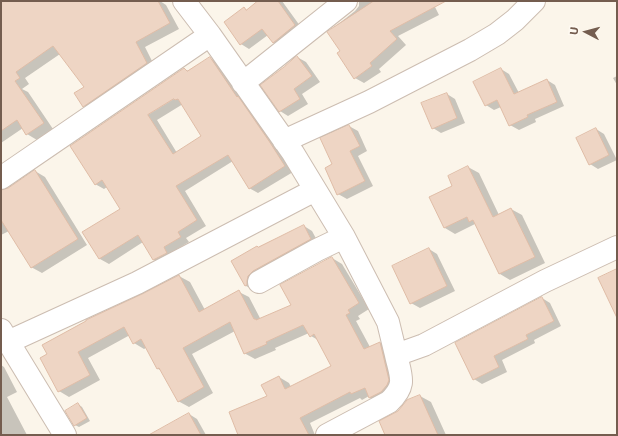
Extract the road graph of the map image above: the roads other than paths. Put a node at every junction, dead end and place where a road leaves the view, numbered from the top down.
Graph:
1 (184, 1) edge
2 (346, 1) edge
3 (534, 1) edge
4 (210, 35) junction
5 (243, 83) junction
6 (284, 141) junction
7 (1, 178) edge
8 (315, 190) junction
9 (344, 237) junction
10 (617, 247) edge
11 (259, 282) dead end
12 (5, 336) edge
13 (396, 355) junction
14 (65, 435) edge
15 (327, 435) edge

1 - 4 street
2 - 5 street
3 - 6 street
4 - 5 street
4 - 7 street
5 - 6 street
6 - 8 street
8 - 9 street
8 - 12 street
9 - 11 street
9 - 13 street
10 - 13 street
12 - 14 street
13 - 15 street

